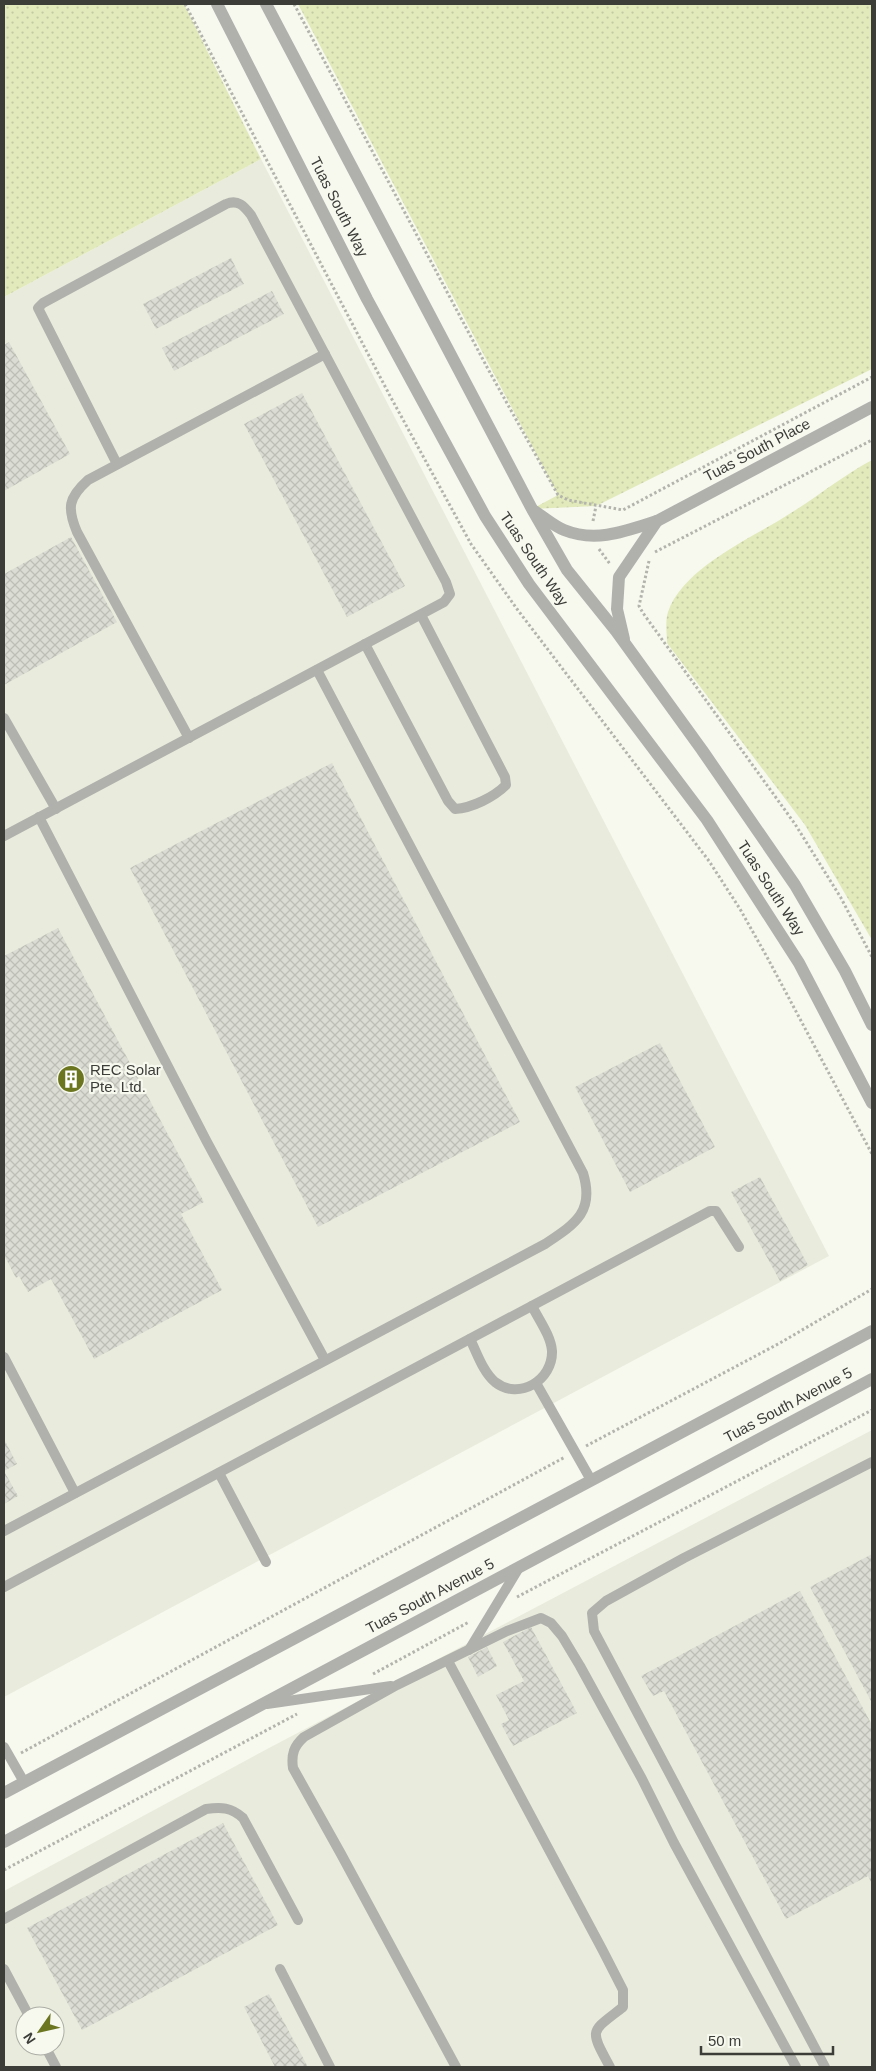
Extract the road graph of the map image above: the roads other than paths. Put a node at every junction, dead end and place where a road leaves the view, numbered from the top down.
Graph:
1 (217, 4) edge
2 (266, 4) edge
3 (325, 354) junction
4 (872, 407) edge
5 (117, 464) junction
6 (532, 510) junction
7 (657, 521) junction
8 (420, 615) junction
9 (365, 644) junction
10 (626, 646) junction
11 (317, 670) junction
12 (4, 718) edge
13 (189, 738) junction
14 (56, 809) junction
15 (39, 817) junction
16 (4, 836) edge
17 (872, 1025) edge
18 (872, 1103) edge
19 (739, 1247) dead end
20 (532, 1306) junction
21 (872, 1331) edge
22 (470, 1339) junction
23 (4, 1357) edge
24 (325, 1360) junction
25 (872, 1379) edge
26 (536, 1383) junction
27 (872, 1462) edge
28 (219, 1473) junction
29 (591, 1480) junction
30 (75, 1492) junction
31 (4, 1531) edge
32 (266, 1562) dead end
33 (521, 1566) junction
34 (4, 1587) edge
35 (468, 1651) junction
36 (448, 1661) junction
37 (397, 1685) junction
38 (260, 1705) junction
39 (4, 1747) edge
40 (24, 1782) junction
41 (4, 1793) edge
42 (4, 1842) edge
43 (4, 1919) edge
44 (298, 1920) dead end
45 (4, 1969) edge
46 (280, 1969) dead end
47 (24, 2006) edge
48 (330, 2067) edge
49 (456, 2067) edge
50 (610, 2067) edge
51 (796, 2067) edge
52 (825, 2067) edge

1 - 18 street, Tuas South Way
2 - 6 street, Tuas South Way
3 - 5 lane
3 - 5 lane
3 - 8 lane
4 - 7 street, Tuas South Place
5 - 13 lane
6 - 7 street, Tuas South Place
6 - 10 street, Tuas South Way
7 - 10 street, Tuas South Place
8 - 9 lane
8 - 9 lane
9 - 11 lane
10 - 17 street, Tuas South Way
11 - 13 lane
11 - 24 lane
12 - 14 lane
13 - 14 lane
14 - 15 lane
15 - 16 lane
15 - 24 lane
19 - 20 lane
20 - 22 lane
20 - 26 lane
21 - 29 street, Tuas South Avenue 5
22 - 26 lane
22 - 28 lane
23 - 30 lane
24 - 30 lane
25 - 33 street, Tuas South Avenue 5
26 - 29 lane
27 - 52 lane
28 - 32 lane
28 - 34 lane
29 - 40 street, Tuas South Avenue 5
30 - 31 lane
33 - 35 lane
33 - 38 street, Tuas South Avenue 5
35 - 36 lane
35 - 51 lane
36 - 37 lane
36 - 50 lane
37 - 38 lane
37 - 49 lane
38 - 42 street, Tuas South Avenue 5
39 - 40 lane
40 - 41 street, Tuas South Avenue 5
43 - 44 lane
45 - 47 lane
46 - 48 lane

